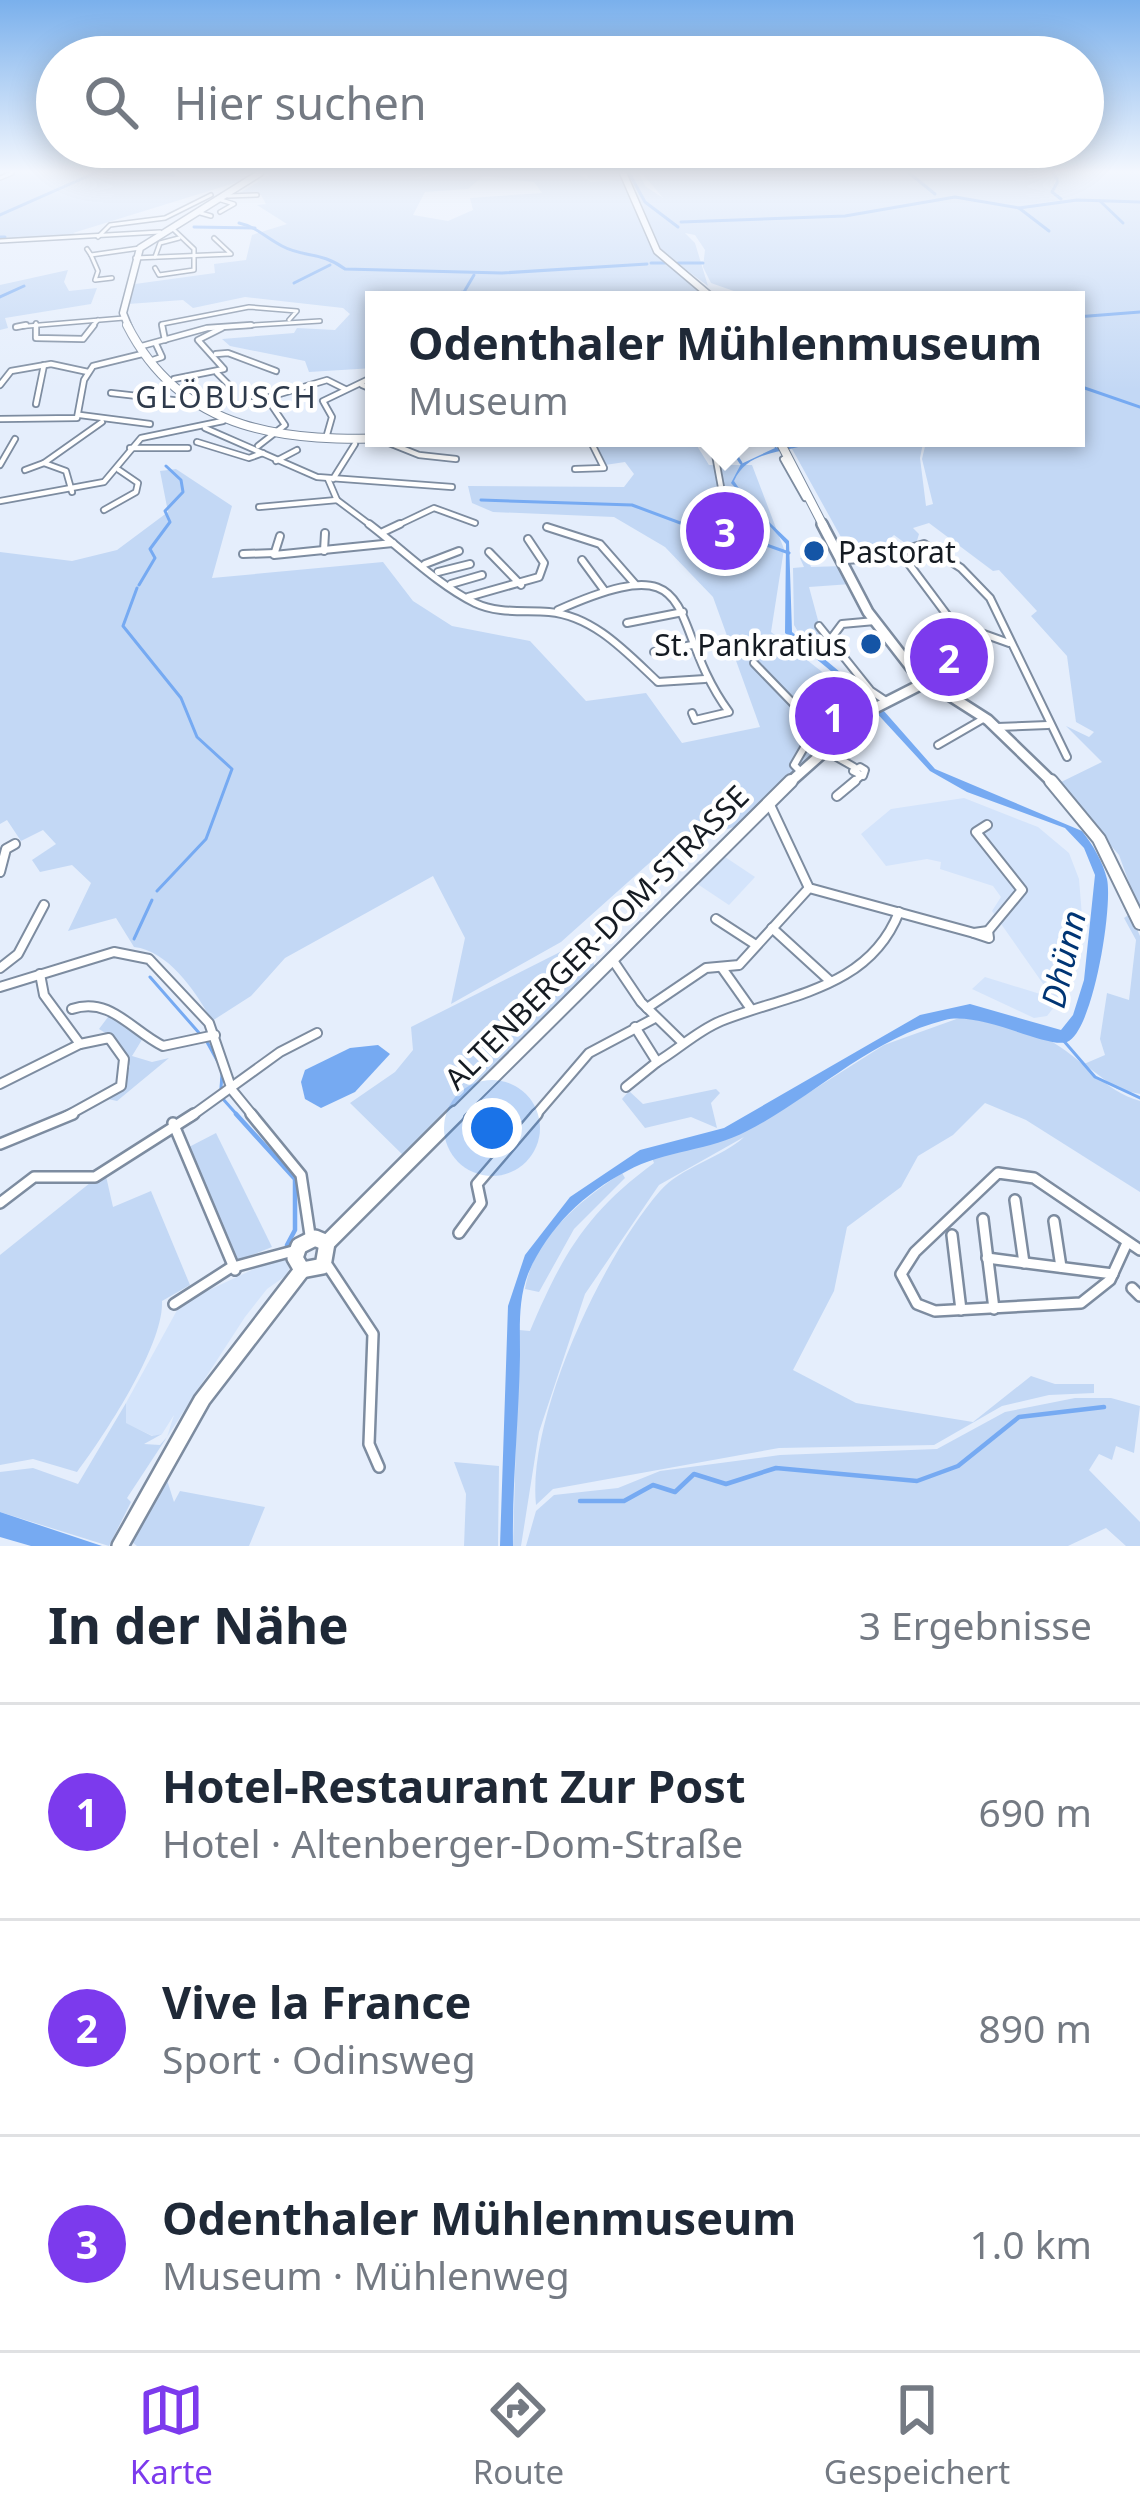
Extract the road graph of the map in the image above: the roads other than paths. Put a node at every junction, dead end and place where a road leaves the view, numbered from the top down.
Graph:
1 (144, 245) edge
2 (159, 245) edge
3 (188, 245) edge
4 (222, 245) edge
5 (654, 245) edge
6 (140, 248) junction
7 (155, 256) junction
8 (194, 257) junction
9 (135, 258) junction
10 (154, 268) dead end
11 (112, 278) dead end
12 (704, 291) edge
13 (86, 309) dead end
14 (124, 318) junction
15 (80, 319) junction
16 (98, 320) junction
17 (320, 321) dead end
18 (36, 322) junction
19 (287, 322) junction
20 (16, 327) dead end
21 (222, 327) junction
22 (165, 340) junction
23 (156, 343) junction
24 (142, 354) junction
25 (213, 356) junction
26 (116, 360) junction
27 (44, 365) junction
28 (121, 369) dead end
29 (276, 371) dead end
30 (88, 372) junction
31 (217, 373) junction
32 (174, 379) junction
33 (365, 383) edge
34 (0, 385) edge
35 (362, 385) junction
36 (365, 386) edge
37 (231, 387) dead end
38 (345, 389) junction
39 (111, 393) dead end
40 (266, 397) junction
41 (199, 403) junction
42 (36, 404) dead end
43 (239, 406) dead end
44 (80, 415) junction
45 (0, 419) edge
46 (102, 422) dead end
47 (150, 424) dead end
48 (221, 427) junction
49 (205, 428) junction
50 (275, 434) junction
51 (15, 439) dead end
52 (324, 441) junction
53 (196, 442) dead end
54 (365, 443) edge
55 (355, 444) junction
56 (399, 447) edge
57 (594, 447) edge
58 (714, 447) edge
59 (130, 448) junction
60 (188, 448) dead end
61 (784, 448) edge
62 (261, 449) junction
63 (297, 450) dead end
64 (276, 460) junction
65 (456, 460) dead end
66 (44, 464) junction
67 (0, 465) edge
68 (25, 470) dead end
69 (119, 470) junction
70 (575, 470) dead end
71 (330, 479) junction
72 (452, 487) dead end
73 (72, 492) junction
74 (337, 500) junction
75 (0, 501) edge
76 (259, 507) dead end
77 (104, 510) dead end
78 (475, 523) dead end
79 (548, 527) dead end
80 (383, 532) junction
81 (325, 533) dead end
82 (280, 536) dead end
83 (528, 539) dead end
84 (742, 539) dead end
85 (393, 543) junction
86 (458, 550) dead end
87 (324, 551) junction
88 (489, 552) dead end
89 (898, 552) junction
90 (275, 553) junction
91 (243, 554) dead end
92 (582, 560) dead end
93 (845, 560) junction
94 (425, 564) junction
95 (470, 564) dead end
96 (438, 572) junction
97 (482, 575) dead end
98 (451, 584) junction
99 (634, 584) junction
100 (521, 586) junction
101 (604, 590) junction
102 (468, 597) junction
103 (554, 612) junction
104 (683, 612) junction
105 (874, 621) junction
106 (627, 623) dead end
107 (819, 626) dead end
108 (972, 631) junction
109 (831, 637) junction
110 (692, 645) junction
111 (1012, 645) junction
112 (654, 652) dead end
113 (975, 661) dead end
114 (754, 663) dead end
115 (705, 679) junction
116 (919, 679) junction
117 (879, 705) junction
118 (694, 720) dead end
119 (988, 724) junction
120 (1048, 725) junction
121 (938, 745) dead end
122 (826, 751) junction
123 (1067, 757) dead end
124 (801, 772) junction
125 (837, 796) dead end
126 (767, 803) junction
127 (986, 825) dead end
128 (15, 844) dead end
129 (0, 872) edge
130 (809, 888) junction
131 (44, 905) dead end
132 (899, 912) junction
133 (716, 919) dead end
134 (1140, 923) edge
135 (772, 928) junction
136 (756, 945) junction
137 (612, 959) junction
138 (0, 968) edge
139 (722, 968) junction
140 (40, 974) junction
141 (830, 981) junction
142 (0, 987) edge
143 (647, 1008) junction
144 (72, 1009) dead end
145 (751, 1009) junction
146 (656, 1018) junction
147 (635, 1027) junction
148 (317, 1033) dead end
149 (215, 1035) junction
150 (682, 1042) junction
151 (80, 1045) junction
152 (657, 1062) junction
153 (0, 1084) edge
154 (626, 1087) dead end
155 (232, 1090) junction
156 (173, 1123) junction
157 (0, 1144) edge
158 (1015, 1200) dead end
159 (0, 1203) edge
160 (982, 1219) dead end
161 (1054, 1221) dead end
162 (459, 1233) dead end
163 (952, 1234) dead end
164 (319, 1241) junction
165 (1126, 1245) junction
166 (1140, 1250) edge
167 (987, 1258) junction
168 (299, 1260) junction
169 (326, 1263) junction
170 (1024, 1263) junction
171 (1061, 1268) junction
172 (236, 1270) junction
173 (1114, 1274) junction
174 (175, 1304) dead end
175 (994, 1309) junction
176 (961, 1310) junction
177 (379, 1467) dead end
178 (121, 1543) edge

1 - 6 main road
2 - 7 street
3 - 8 street
4 - 8 street
5 - 12 main road
6 - 9 main road
6 - 11 street
7 - 8 street
7 - 9 street
8 - 10 street
9 - 14 main road
13 - 15 street
14 - 16 street
14 - 24 main road
15 - 16 street
15 - 18 street
16 - 18 street
17 - 19 street
18 - 20 street
19 - 21 street
19 - 22 street
21 - 22 street
21 - 25 street
22 - 23 street
23 - 24 street
23 - 24 street
24 - 26 street
24 - 32 main road
25 - 29 street
25 - 31 street
26 - 28 street
26 - 30 street
27 - 30 street
27 - 34 street
27 - 42 street
30 - 44 street
31 - 32 street
31 - 37 street
32 - 41 main road
33 - 35 street
35 - 36 street
35 - 38 street
38 - 40 street
38 - 52 street
39 - 41 street
40 - 43 street
40 - 50 street
41 - 48 main road
44 - 45 street
44 - 47 street
46 - 66 street
48 - 49 street
48 - 49 street
48 - 50 main road
48 - 62 street
49 - 59 street
50 - 52 main road
50 - 62 street
51 - 67 street
52 - 55 main road
53 - 62 street
54 - 55 main road
55 - 71 street
56 - 65 street
57 - 70 street
58 - 84 street
59 - 60 street
59 - 69 street
61 - 93 main road
62 - 64 street
63 - 64 street
64 - 71 street
66 - 68 street
66 - 73 street
69 - 73 street
69 - 77 street
71 - 72 street
71 - 74 street
73 - 75 street
74 - 76 street
74 - 80 street
78 - 80 street
79 - 99 street
80 - 85 street
81 - 87 street
82 - 90 street
83 - 100 street
85 - 87 street
85 - 94 street
86 - 94 street
87 - 90 street
88 - 100 street
89 - 93 street
89 - 108 street
89 - 111 street
90 - 91 street
92 - 101 street
93 - 105 main road
94 - 96 street
95 - 96 street
96 - 98 street
97 - 98 street
98 - 102 street
99 - 101 street
99 - 104 street
100 - 102 street
101 - 103 street
102 - 103 street
103 - 115 street
104 - 106 street
104 - 110 street
105 - 109 street
105 - 116 main road
107 - 109 street
108 - 111 street
108 - 113 street
109 - 117 street
110 - 112 street
110 - 115 street
111 - 120 street
114 - 124 street
115 - 118 street
116 - 117 main road, ALTENBERGER-DOM-STRASSE
116 - 119 main road
117 - 122 main road, ALTENBERGER-DOM-STRASSE
119 - 120 street
119 - 121 street
119 - 134 main road
120 - 123 street
122 - 124 main road, ALTENBERGER-DOM-STRASSE
122 - 125 street
124 - 126 main road, ALTENBERGER-DOM-STRASSE
126 - 130 street
126 - 137 main road, ALTENBERGER-DOM-STRASSE
127 - 132 street
128 - 129 street
130 - 132 street
130 - 135 street
131 - 138 street
132 - 141 street
133 - 136 street
135 - 136 street
135 - 141 street
136 - 139 street
137 - 143 street
137 - 164 main road, ALTENBERGER-DOM-STRASSE
139 - 143 street
139 - 145 street
140 - 142 street
140 - 149 street
140 - 151 street
141 - 145 street
143 - 146 street
144 - 149 street
145 - 150 street
146 - 147 street
146 - 150 street
147 - 152 street
147 - 162 street
148 - 155 street
149 - 155 street
150 - 152 street
151 - 153 street
151 - 157 street
152 - 154 street
155 - 156 street
155 - 164 street
156 - 159 street
156 - 172 street
158 - 170 street
160 - 167 street
161 - 171 street
163 - 176 street
164 - 168 main road, ALTENBERGER-DOM-STRASSE
164 - 169 main road
165 - 166 street
165 - 173 street
165 - 176 street
167 - 170 street
167 - 175 street
168 - 169 main road
168 - 172 street
168 - 178 main road
169 - 177 street
170 - 171 street
171 - 173 street
172 - 174 street
173 - 175 street
175 - 176 street

